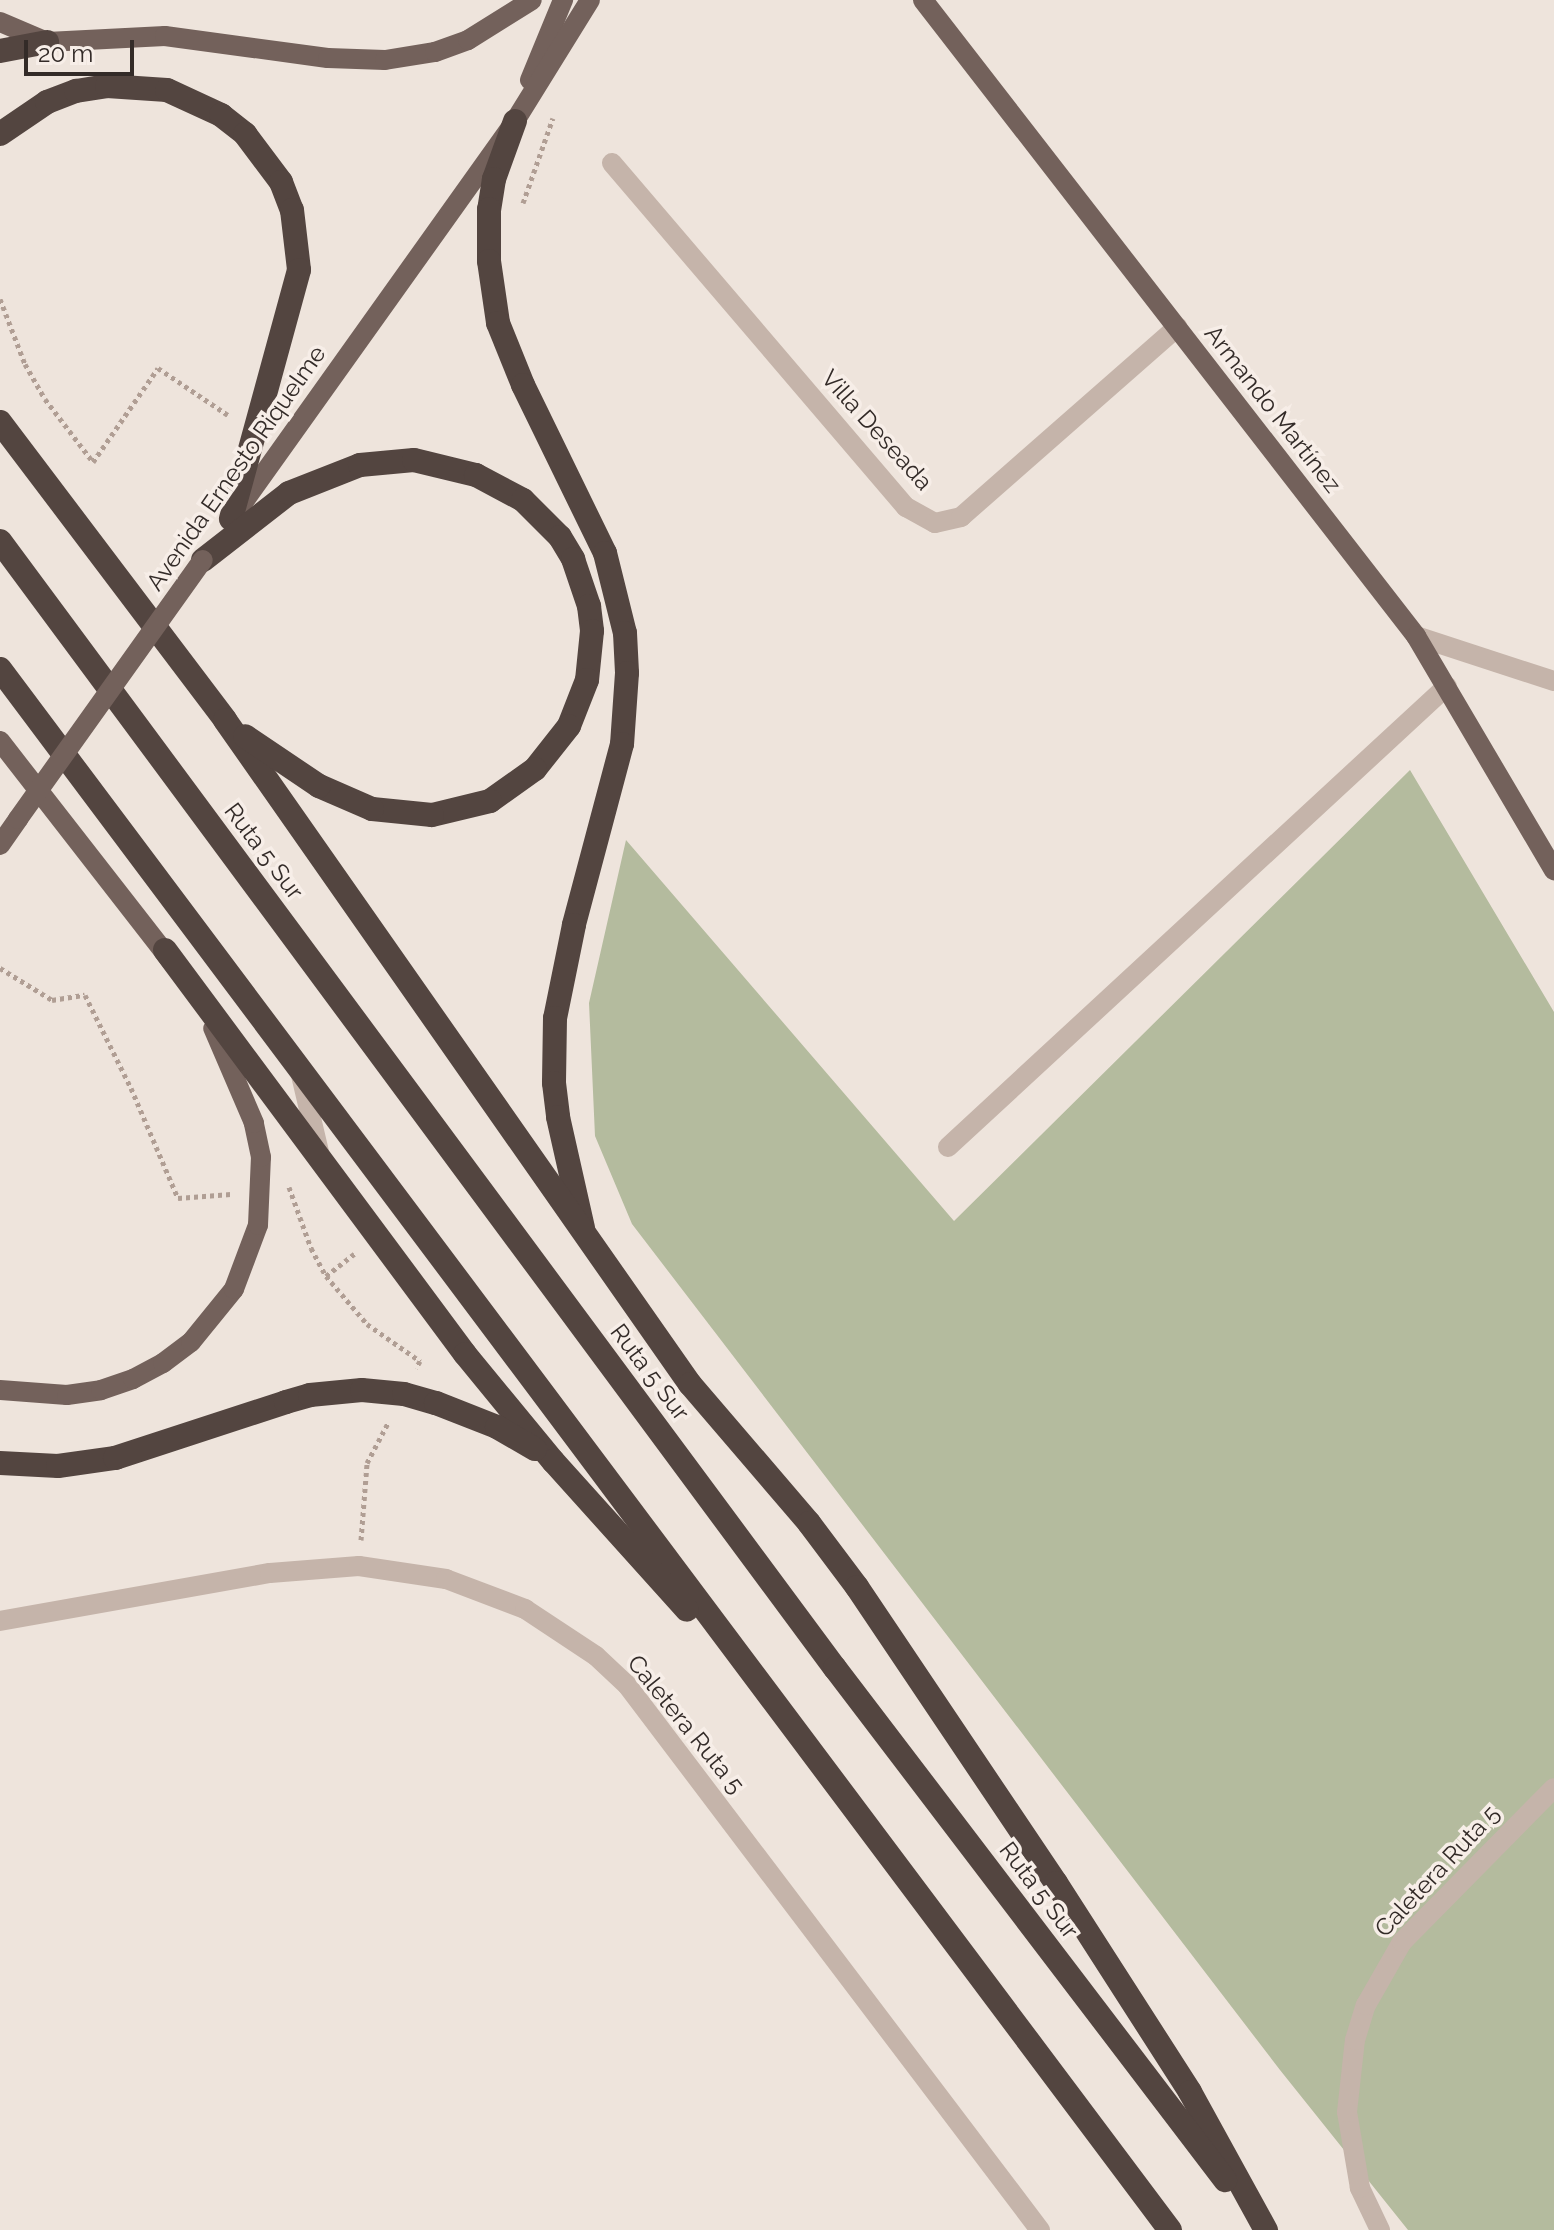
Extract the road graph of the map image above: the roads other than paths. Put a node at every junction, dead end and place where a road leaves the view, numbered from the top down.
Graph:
1 (532, 0) edge
2 (563, 0) edge
3 (590, 0) edge
4 (923, 0) edge
5 (0, 22) edge
6 (47, 42) junction
7 (0, 51) edge
8 (515, 121) junction
9 (0, 134) edge
10 (612, 163) dead end
11 (1177, 327) junction
12 (0, 407) edge
13 (0, 422) edge
14 (21, 445) junction
15 (231, 519) junction
16 (0, 541) edge
17 (203, 560) junction
18 (1416, 636) junction
19 (0, 669) edge
20 (1554, 681) edge
21 (1447, 686) junction
22 (225, 720) junction
23 (0, 741) edge
24 (18, 819) junction
25 (0, 830) edge
26 (0, 845) edge
27 (1554, 870) edge
28 (165, 950) junction
29 (299, 1067) junction
30 (948, 1147) dead end
31 (319, 1152) junction
32 (585, 1239) junction
33 (0, 1390) edge
34 (553, 1461) junction
35 (0, 1463) edge
36 (0, 1621) edge
37 (787, 1720) junction
38 (1554, 1788) edge
39 (1040, 2230) edge
40 (1170, 2230) edge
41 (1264, 2230) edge
42 (1380, 2230) edge

1 - 6 main road
2 - 8 main road, Avenida Ernesto Riquelme
3 - 8 main road, Avenida Ernesto Riquelme
4 - 11 main road, Armando Martínez
5 - 6 main road
6 - 7 highway
8 - 15 main road, Avenida Ernesto Riquelme
8 - 32 highway
9 - 15 highway
10 - 11 street, Villa Deseada
11 - 18 main road, Armando Martínez
12 - 14 highway
13 - 14 highway
14 - 22 highway
15 - 17 main road, Avenida Ernesto Riquelme
16 - 41 highway, Ruta 5 Sur
17 - 22 highway
17 - 24 main road, Avenida Ernesto Riquelme, bridge
18 - 20 street
18 - 21 main road, Armando Martínez
19 - 29 highway
21 - 27 main road, Armando Martínez
21 - 30 street
22 - 32 highway
23 - 28 main road
24 - 25 main road
24 - 26 main road, Avenida Ernesto Riquelme
28 - 31 highway
28 - 33 main road
29 - 31 street
29 - 37 highway
31 - 34 highway
32 - 41 highway
34 - 35 highway
34 - 37 highway
36 - 39 street, Caletera Ruta 5
37 - 40 highway
38 - 42 street, Caletera Ruta 5

